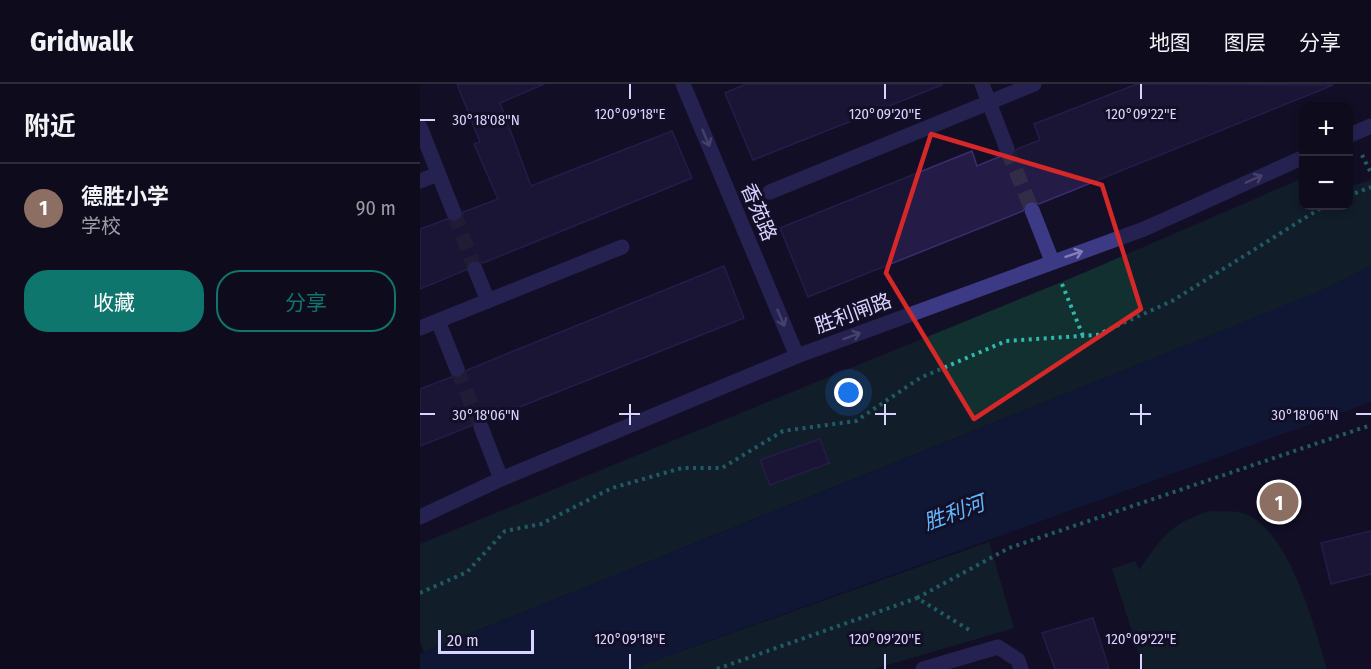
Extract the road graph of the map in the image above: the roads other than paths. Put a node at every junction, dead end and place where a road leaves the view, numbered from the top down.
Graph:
1 (683, 84) edge
2 (982, 84) edge
3 (1034, 84) edge
4 (989, 103) junction
5 (1371, 126) edge
6 (420, 127) edge
7 (1353, 134) edge
8 (1007, 149) tunnel mouth
9 (1299, 159) edge
10 (438, 174) junction
11 (420, 181) edge
12 (770, 192) dead end
13 (1032, 210) tunnel mouth
14 (454, 213) tunnel mouth
15 (622, 247) dead end
16 (1053, 261) junction
17 (476, 269) tunnel mouth
18 (488, 301) junction
19 (438, 321) junction
20 (420, 328) edge
21 (797, 356) junction
22 (457, 369) tunnel mouth
23 (481, 428) tunnel mouth
24 (501, 479) junction
25 (420, 517) edge
26 (923, 669) edge
27 (1021, 669) edge

1 -> 21 street, 香苑路
2 - 4 street
3 - 4 street
4 - 8 street
4 - 12 street
5 - 7 street
6 - 10 street
16 -> 9 street, 胜利闸路
10 - 11 street
10 - 14 street
13 - 16 street
15 - 18 street
21 -> 16 street, 胜利闸路
17 - 18 street
18 - 19 street
19 - 20 street
19 - 22 street
21 - 24 street, 胜利闸路
23 - 24 street
24 - 25 street, 胜利闸路
26 - 27 street

